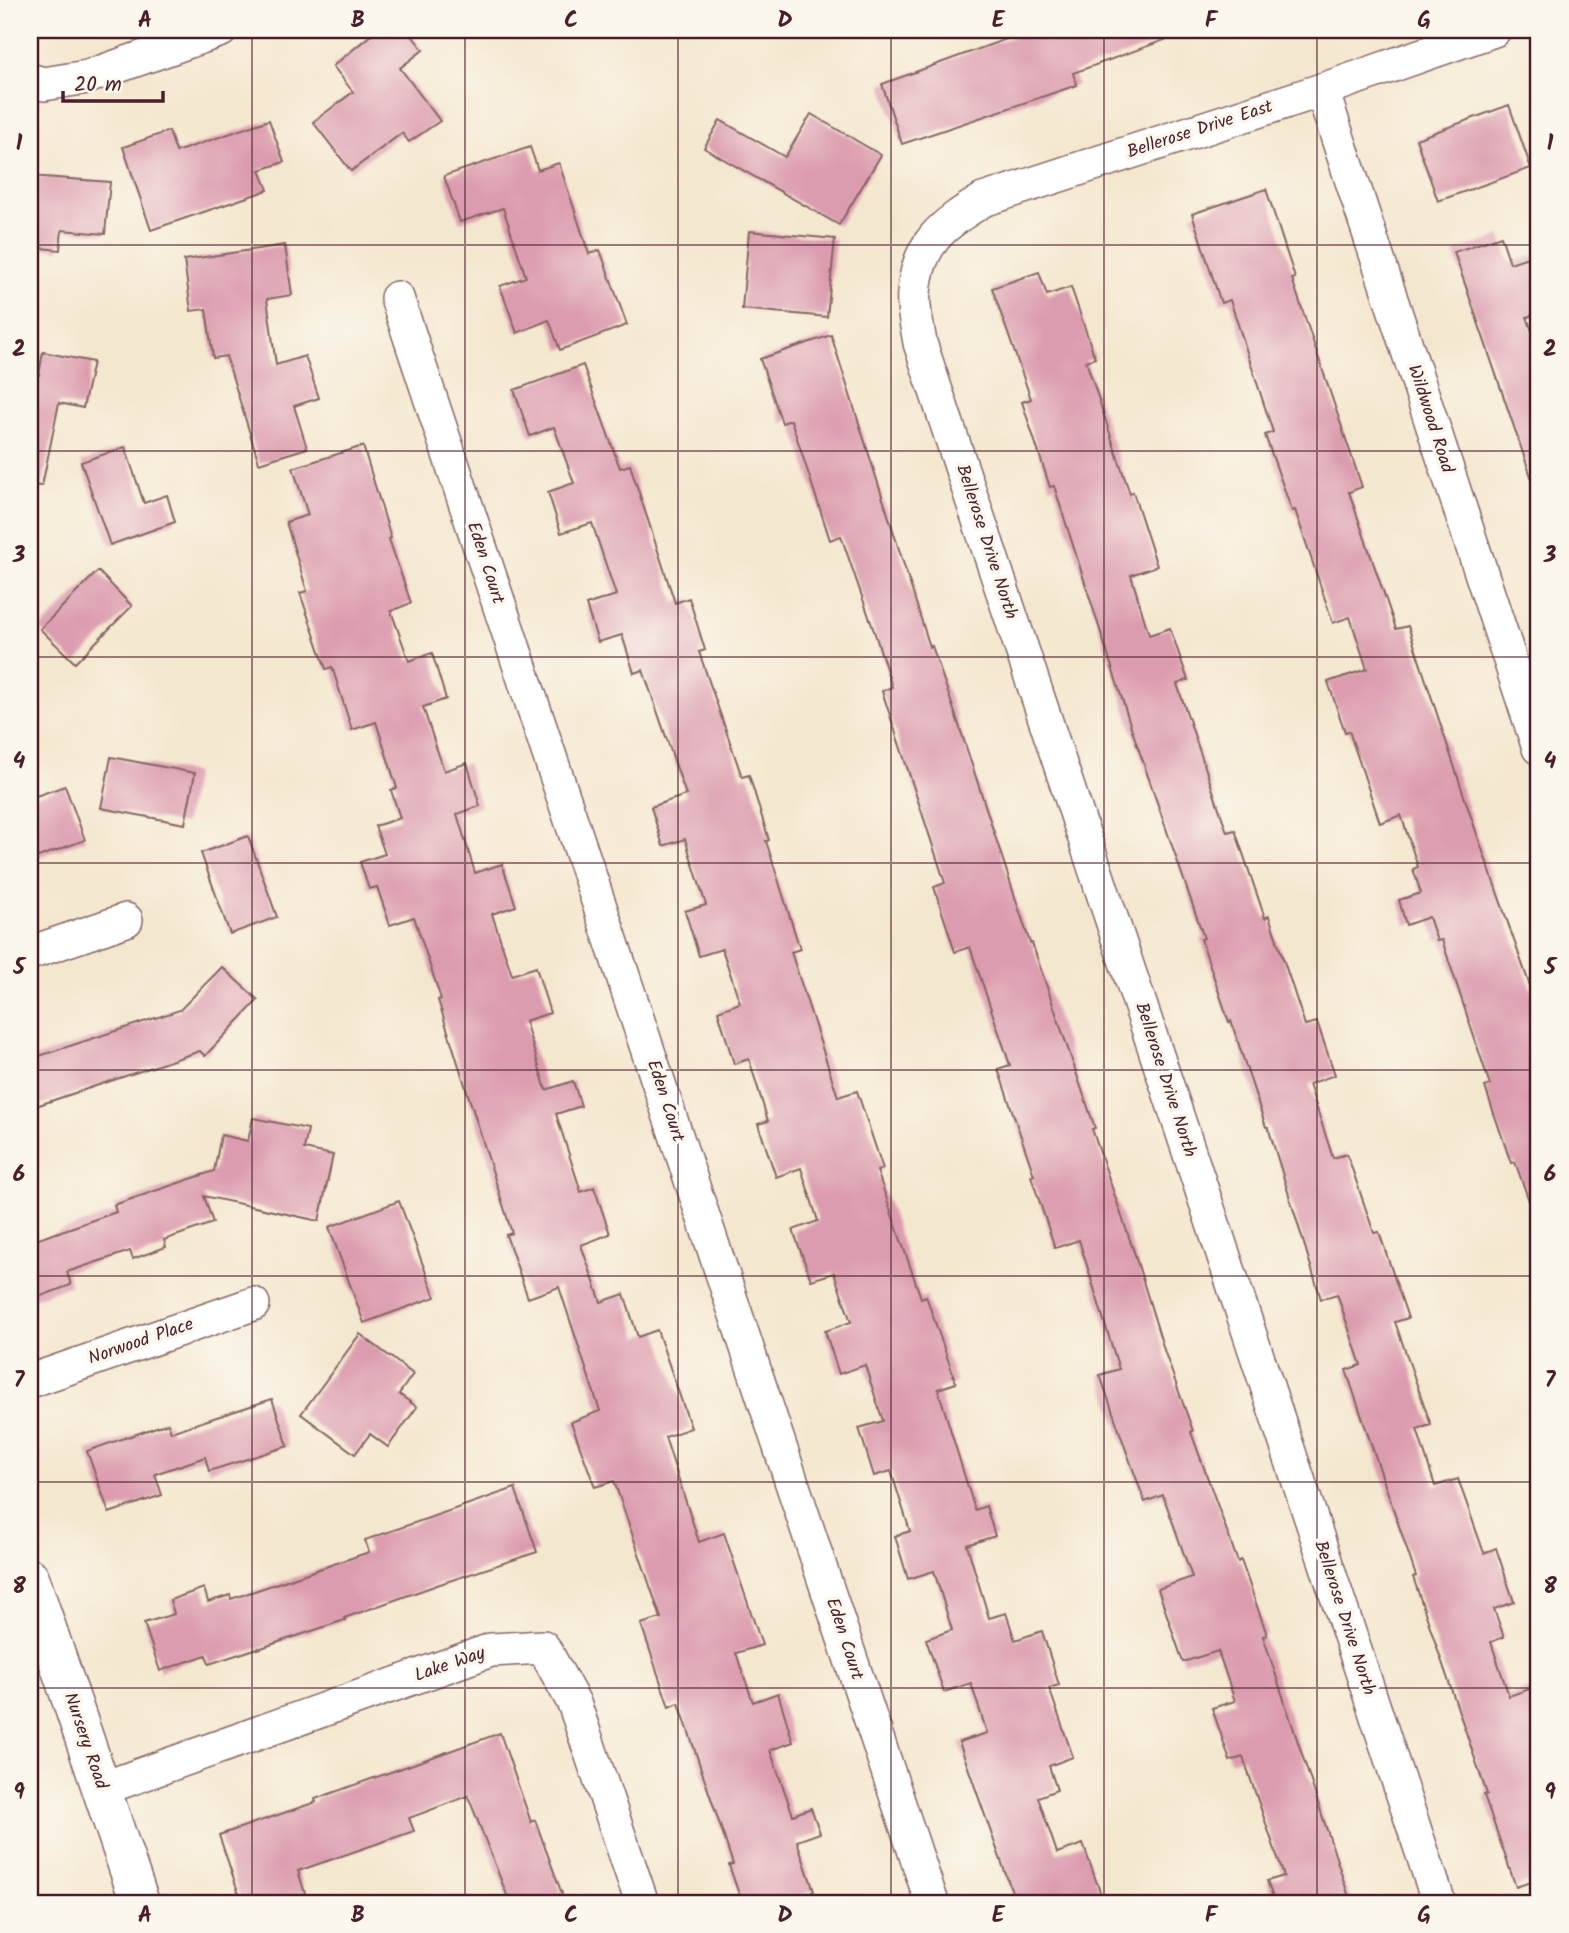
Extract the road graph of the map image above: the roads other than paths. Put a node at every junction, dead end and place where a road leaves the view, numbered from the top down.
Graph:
1 (221, 30) edge
2 (1494, 30) edge
3 (30, 80) edge
4 (1322, 90) junction
5 (923, 254) joint
6 (397, 298) dead end
7 (1539, 748) edge
8 (126, 920) dead end
9 (30, 953) edge
10 (253, 1304) dead end
11 (30, 1381) edge
12 (30, 1578) edge
13 (101, 1789) junction
14 (140, 1903) edge
15 (642, 1903) edge
16 (932, 1903) edge
17 (1439, 1903) edge

1 - 3 street
2 - 4 street, Bellerose Drive East
4 - 5 street, Bellerose Drive East
4 - 7 street, Wildwood Road
5 - 17 street, Bellerose Drive North
6 - 16 street, Eden Court
8 - 9 street
10 - 11 street, Norwood Place
12 - 13 street, Nursery Road
13 - 14 street, Nursery Road
13 - 15 street, Lake Way

